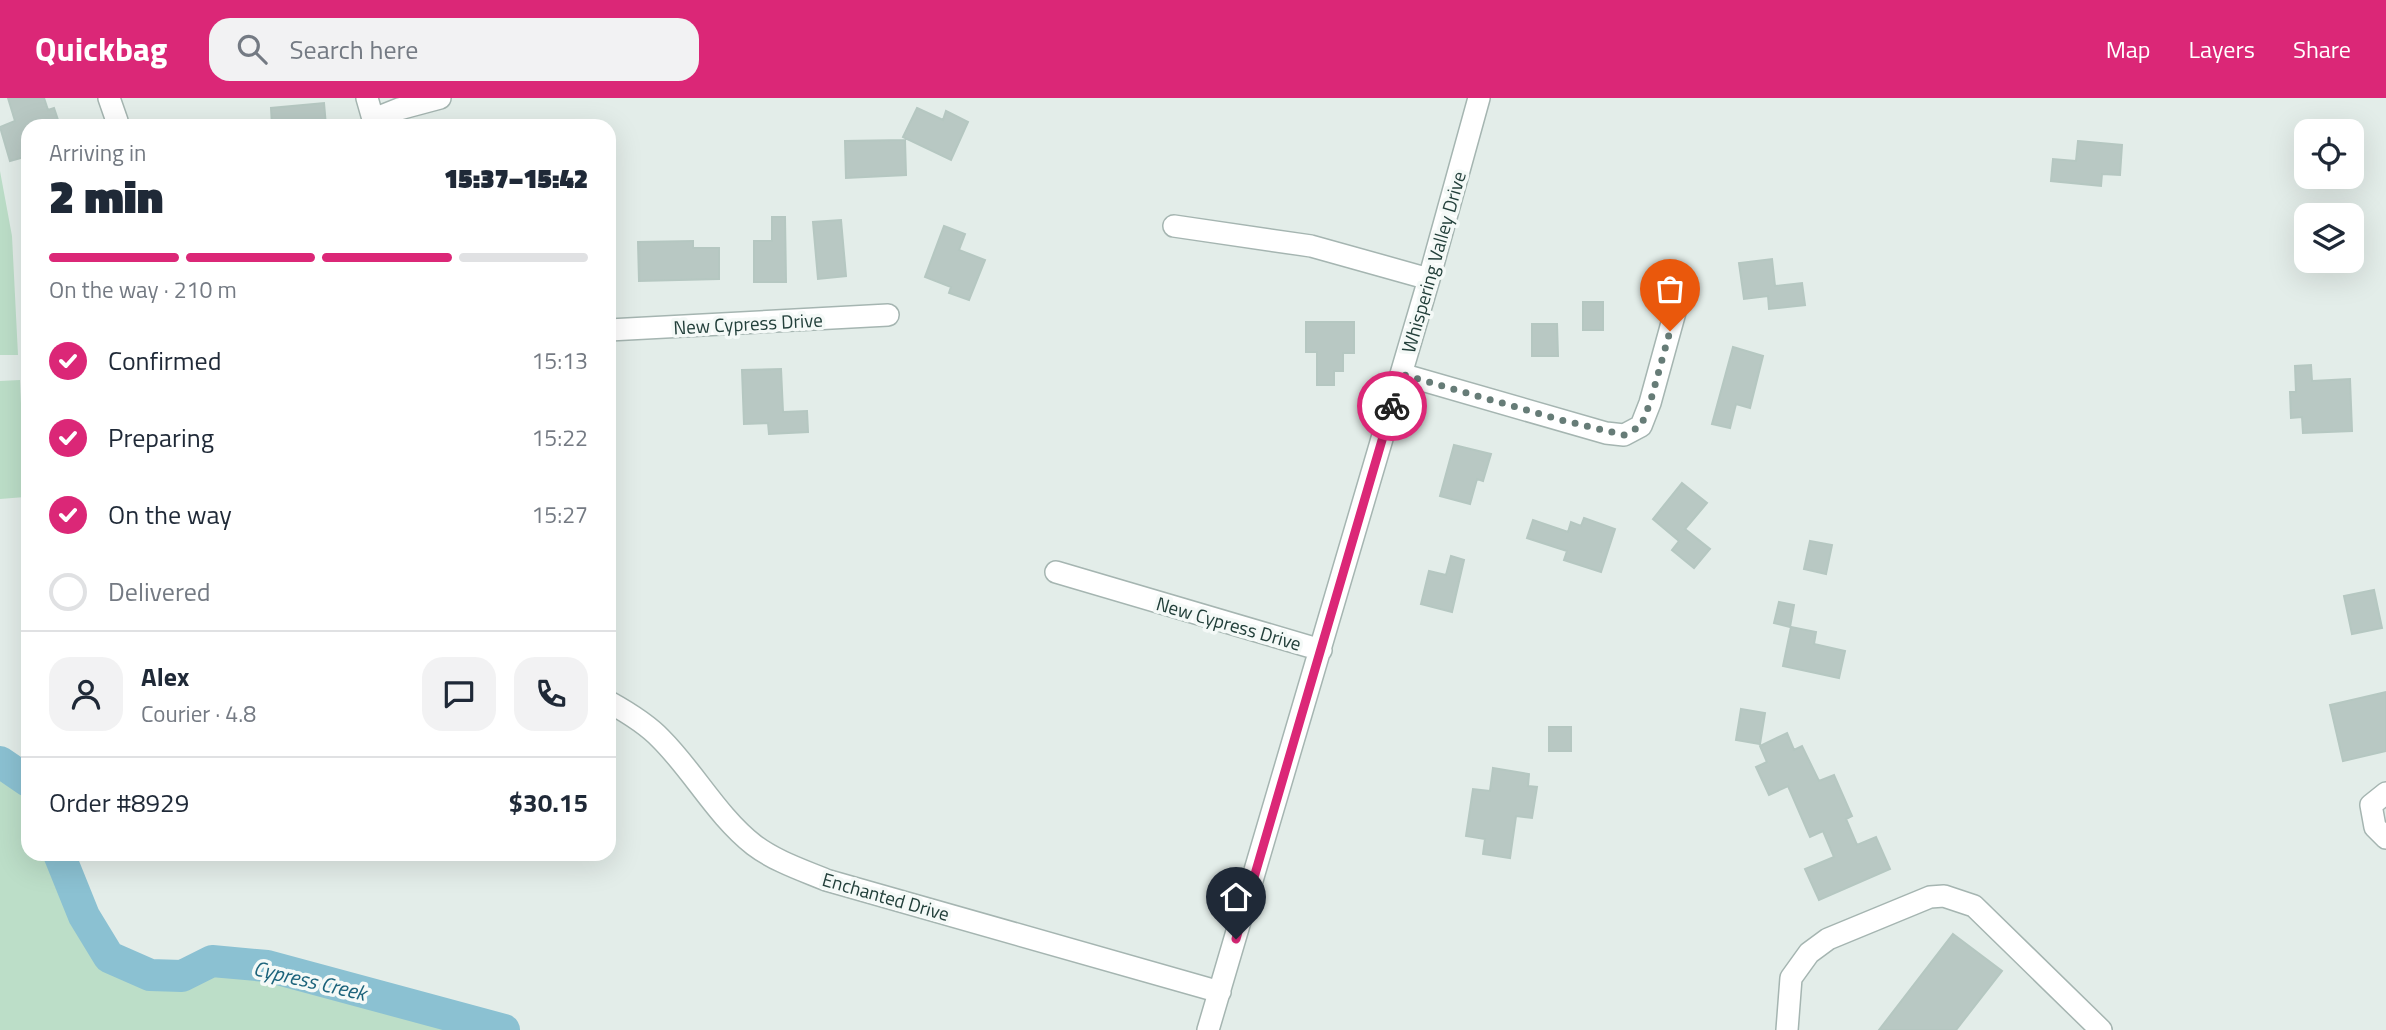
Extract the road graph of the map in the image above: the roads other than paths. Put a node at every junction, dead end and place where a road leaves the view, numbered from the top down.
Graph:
1 (109, 98) edge
2 (367, 98) edge
3 (440, 98) edge
4 (1479, 98) edge
5 (399, 111) edge
6 (116, 119) edge
7 (374, 119) edge
8 (383, 119) edge
9 (1174, 226) dead end
10 (1429, 279) junction
11 (1683, 283) dead end
12 (888, 315) dead end
13 (616, 330) edge
14 (1401, 374) junction
15 (1056, 572) dead end
16 (1321, 650) junction
17 (616, 706) edge
18 (2386, 793) edge
19 (2386, 838) edge
20 (1220, 992) junction
21 (1208, 1030) edge
22 (1787, 1030) edge
23 (2101, 1030) edge

1 - 6 street
2 - 7 street
3 - 5 street
4 - 10 street, Whispering Valley Drive
5 - 8 street
9 - 10 street
10 - 14 street, Whispering Valley Drive
11 - 14 street
12 - 13 street, New Cypress Drive
14 - 16 street, Whispering Valley Drive
15 - 16 street, New Cypress Drive
16 - 20 street, Whispering Valley Drive
17 - 20 street, Enchanted Drive
18 - 19 street
20 - 21 street, Whispering Valley Drive
22 - 23 street

